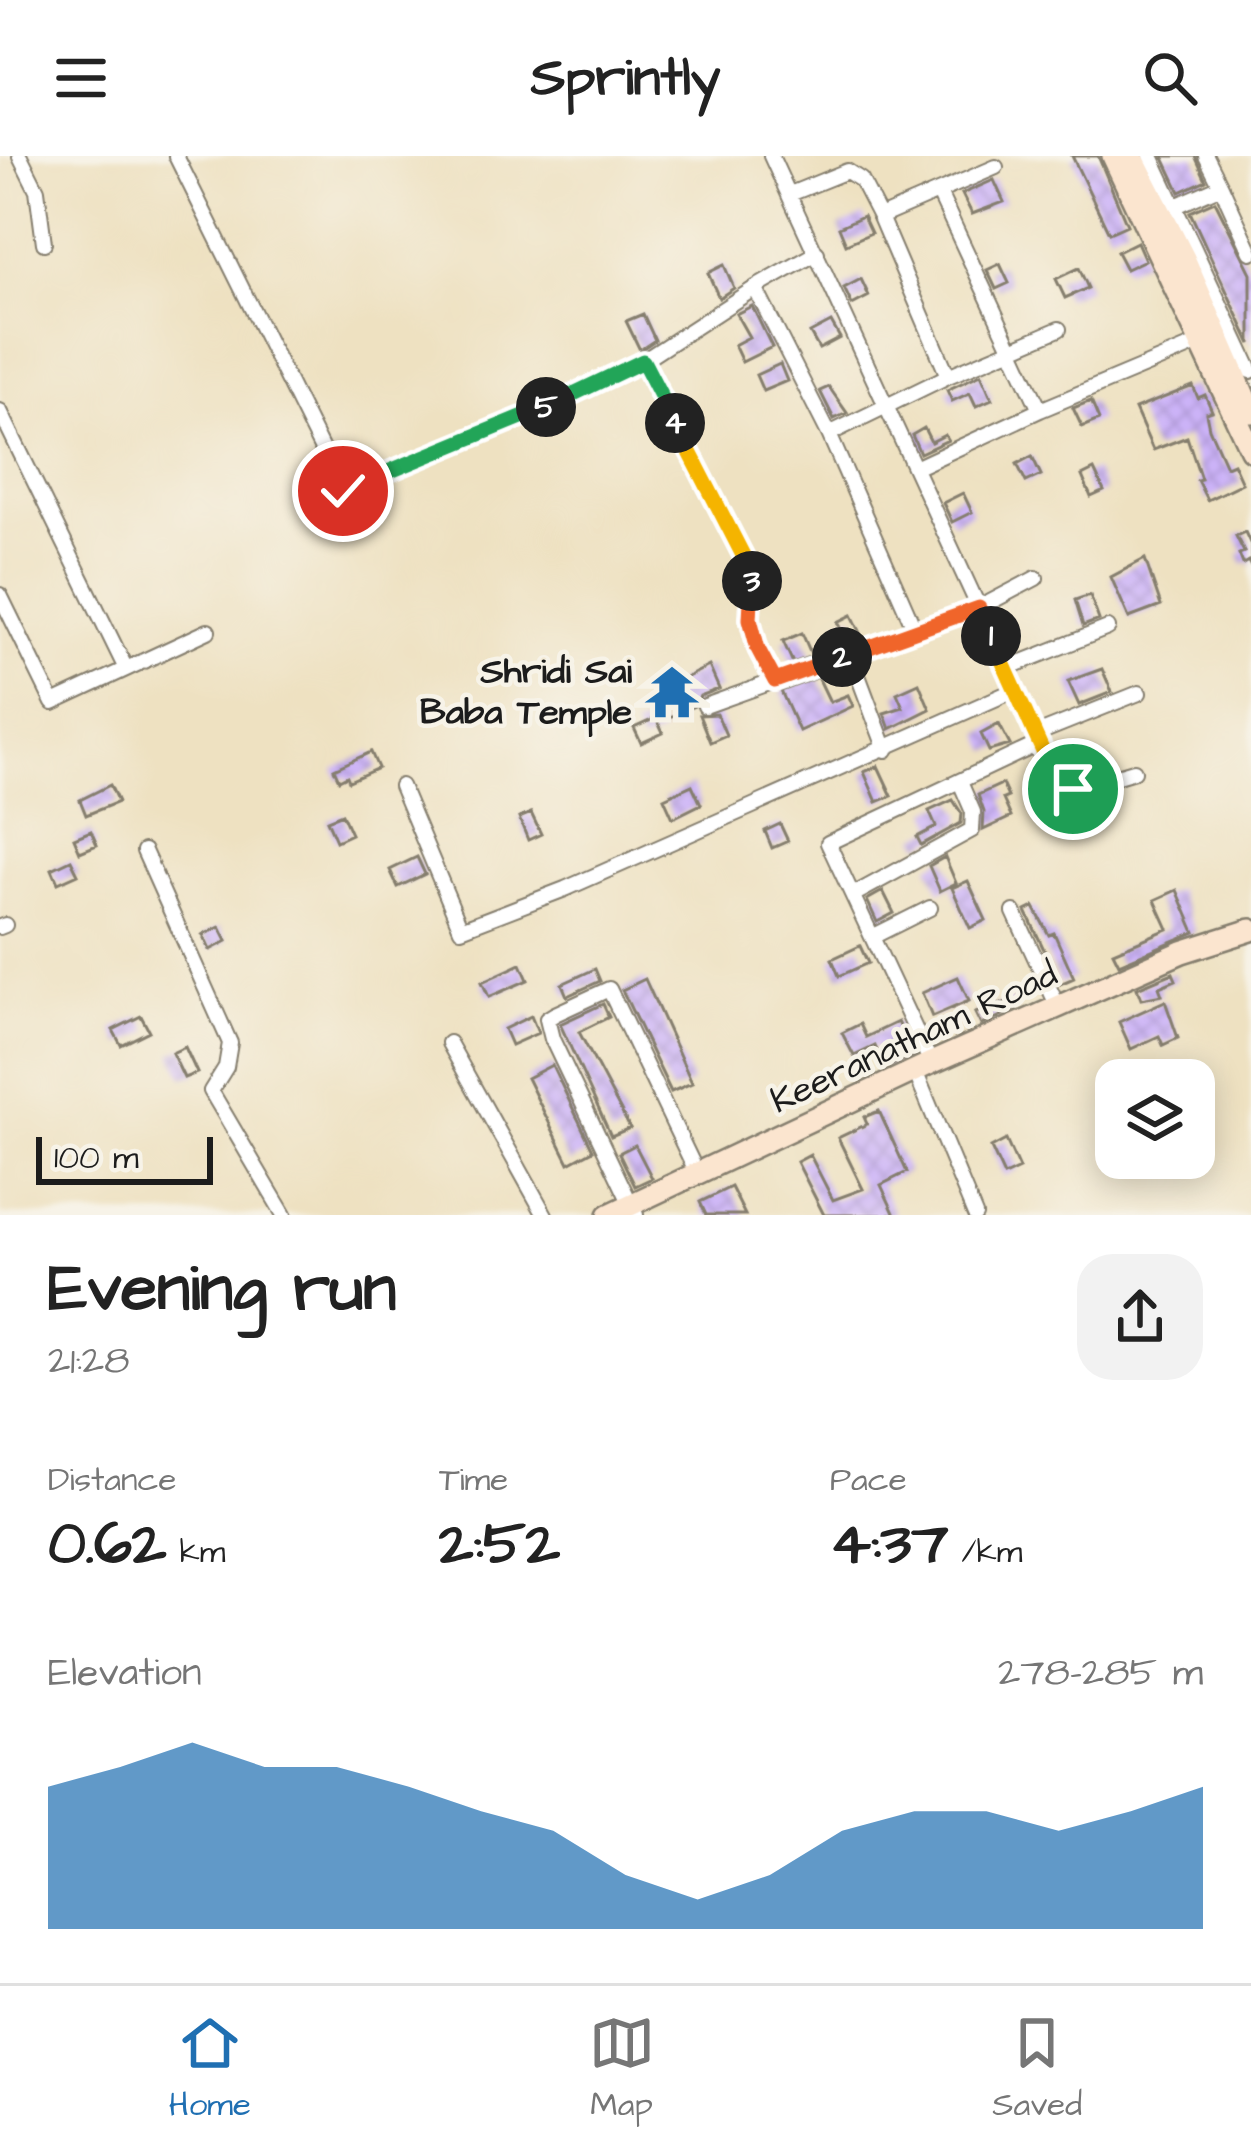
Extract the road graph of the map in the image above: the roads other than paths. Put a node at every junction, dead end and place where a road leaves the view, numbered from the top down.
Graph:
1 (20, 156) edge
2 (176, 156) edge
3 (771, 156) edge
4 (1114, 156) edge
5 (1132, 156) edge
6 (1151, 156) edge
7 (1206, 156) edge
8 (995, 166) dead end
9 (1220, 186) junction
10 (939, 193) junction
11 (790, 194) junction
12 (1168, 209) junction
13 (880, 217) junction
14 (44, 243) dead end
15 (1251, 252) edge
16 (817, 253) junction
17 (755, 288) junction
18 (1059, 329) dead end
19 (1202, 342) junction
20 (1010, 352) junction
21 (643, 361) junction
22 (1251, 371) edge
23 (948, 376) junction
24 (887, 406) junction
25 (1040, 410) junction
26 (0, 411) edge
27 (1251, 412) edge
28 (829, 434) junction
29 (1251, 450) edge
30 (915, 468) junction
31 (1036, 578) dead end
32 (0, 595) edge
33 (979, 608) junction
34 (1108, 628) dead end
35 (915, 630) junction
36 (208, 631) dead end
37 (850, 654) junction
38 (126, 669) junction
39 (1005, 669) junction
40 (775, 681) junction
41 (1015, 690) junction
42 (1139, 693) dead end
43 (705, 706) dead end
44 (1036, 740) junction
45 (886, 749) junction
46 (1134, 771) dead end
47 (960, 782) junction
48 (400, 786) dead end
49 (144, 851) dead end
50 (853, 895) junction
51 (930, 908) dead end
52 (1014, 912) dead end
53 (1251, 930) edge
54 (872, 937) junction
55 (1058, 1007) junction
56 (449, 1043) dead end
57 (923, 1067) junction
58 (698, 1175) junction
59 (633, 1209) edge
60 (284, 1215) edge
61 (545, 1215) edge
62 (609, 1215) edge
63 (975, 1215) edge

1 - 14 street
2 - 21 street
3 - 11 street
4 - 19 street
5 - 12 street
6 - 12 street
7 - 9 street
8 - 10 street
9 - 12 street
9 - 15 street
10 - 13 street
10 - 20 street
11 - 13 street
11 - 16 street
12 - 22 street
12 - 27 street
13 - 23 street
16 - 17 street
16 - 24 street
17 - 21 street
17 - 28 street
18 - 20 street
19 - 25 street
19 - 29 street
20 - 23 street
20 - 25 street
21 - 40 street
23 - 24 street
24 - 28 street
24 - 30 street
25 - 30 street
26 - 38 street
28 - 35 street
30 - 33 street
31 - 33 street
32 - 38 street
33 - 35 street
33 - 39 street
34 - 39 street
35 - 37 street
36 - 38 street
37 - 40 street
37 - 45 street
39 - 41 street
40 - 43 street
41 - 44 street
41 - 45 street
42 - 44 street
44 - 46 street
44 - 47 street
45 - 48 street
47 - 50 street
47 - 50 street
49 - 60 street
50 - 54 street
51 - 54 street
52 - 55 street
53 - 55 street, Keeranatham Road
54 - 57 street
55 - 57 street, Keeranatham Road
56 - 61 street
57 - 58 street, Keeranatham Road
57 - 63 street
58 - 59 street, Keeranatham Road
58 - 59 street
59 - 62 street, Keeranatham Road

